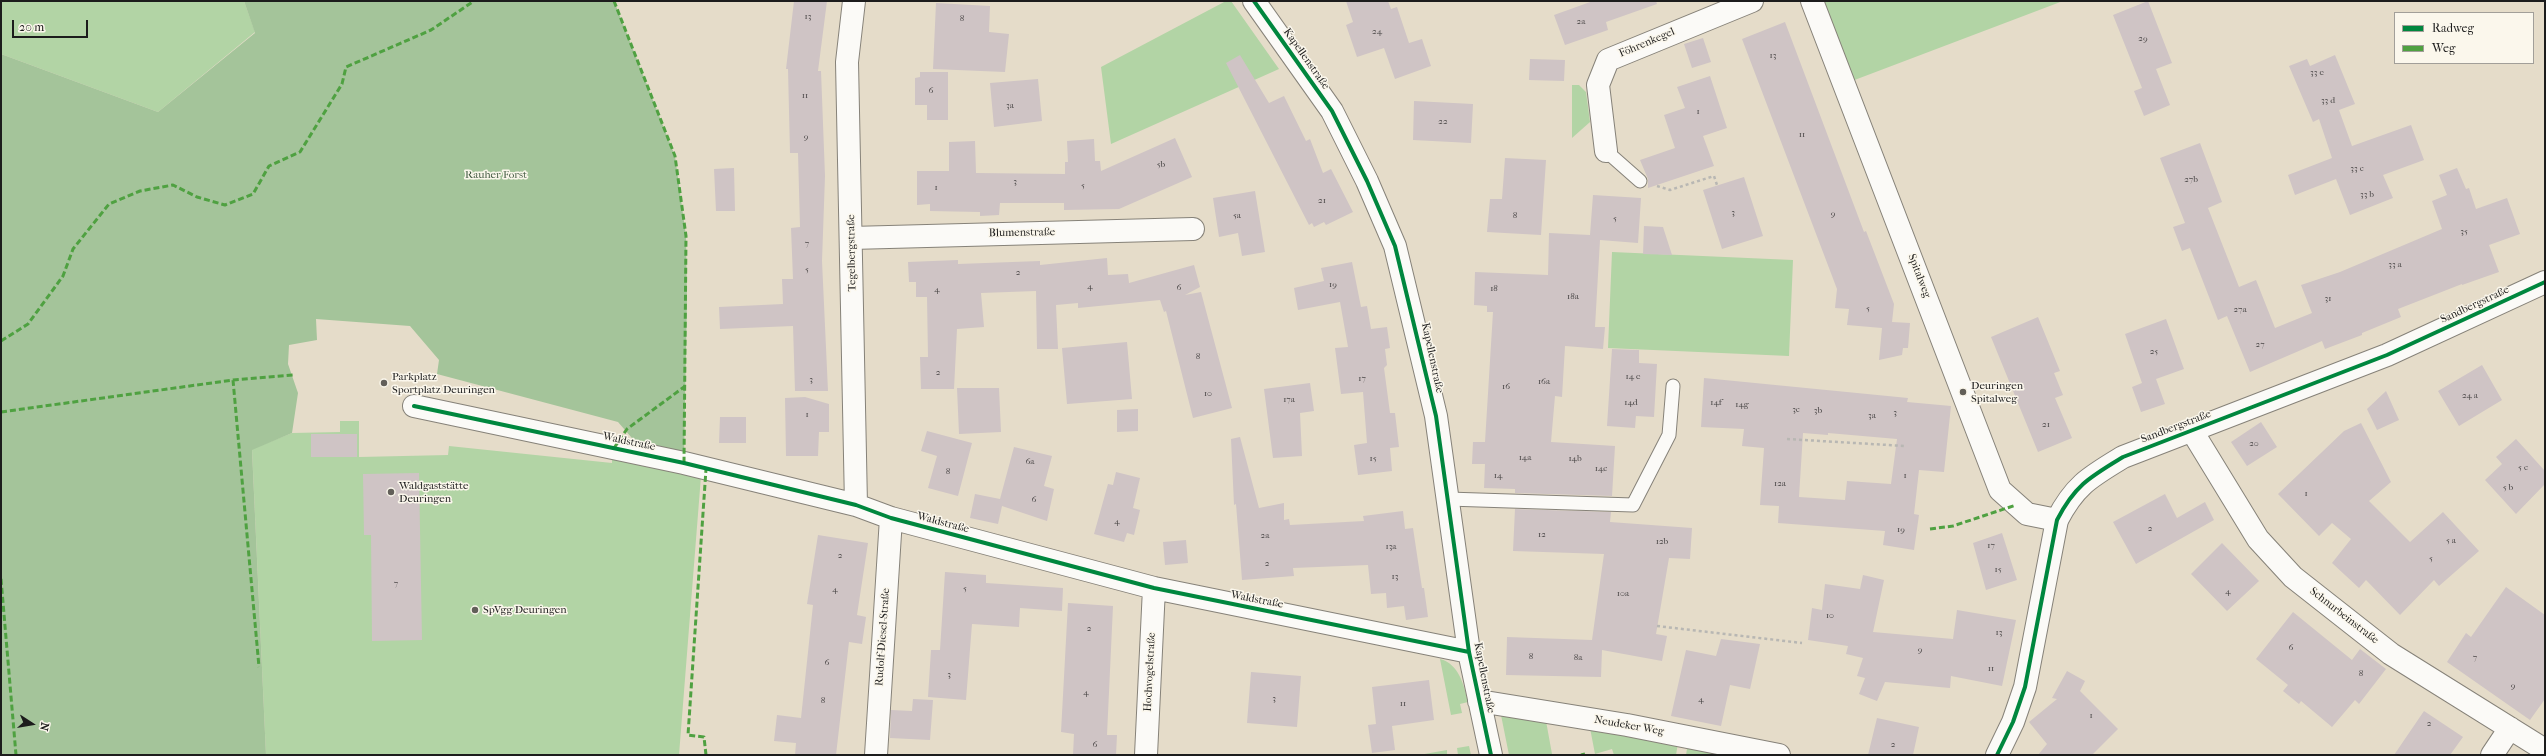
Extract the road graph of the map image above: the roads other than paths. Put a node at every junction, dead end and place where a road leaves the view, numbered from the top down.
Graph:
1 (854, 1) edge
2 (1254, 1) edge
3 (1752, 1) edge
4 (1812, 1) edge
5 (1606, 152) joint
6 (1640, 181) road end
7 (1193, 229) dead end
8 (851, 238) junction
9 (2545, 282) edge
10 (1673, 386) dead end
11 (414, 406) dead end
12 (2192, 431) junction
13 (1448, 499) junction
14 (856, 505) junction
15 (891, 518) junction
16 (2057, 520) junction
17 (1154, 588) junction
18 (1469, 652) junction
19 (1479, 701) junction
20 (2510, 728) junction
21 (2545, 750) edge
22 (876, 755) edge
23 (1146, 755) edge
24 (1491, 755) edge
25 (1779, 755) edge
26 (1997, 755) edge
27 (2492, 755) edge

1 - 8 street, Tegelbergstraße
2 - 13 street, Kapellenstraße
3 - 5 street, Föhrenkegel
4 - 16 street, Spitalweg
5 - 6 lane
7 - 8 street, Blumenstraße
8 - 14 street, Tegelbergstraße
9 - 12 street, Sandbergstraße
10 - 13 lane
11 - 14 street, Waldstraße
12 - 16 street, Sandbergstraße
12 - 20 street, Schnurbeinstraße
13 - 18 street, Kapellenstraße
14 - 15 street, Waldstraße
15 - 17 street, Waldstraße
15 - 22 street, Rudolf-Diesel-Straße
16 - 26 street, Sandbergstraße
17 - 18 street, Waldstraße
17 - 23 street, Hochvogelstraße
18 - 19 street, Kapellenstraße
19 - 24 street, Kapellenstraße
19 - 25 street, Neudeker Weg
20 - 21 street, Schnurbeinstraße
20 - 27 street

